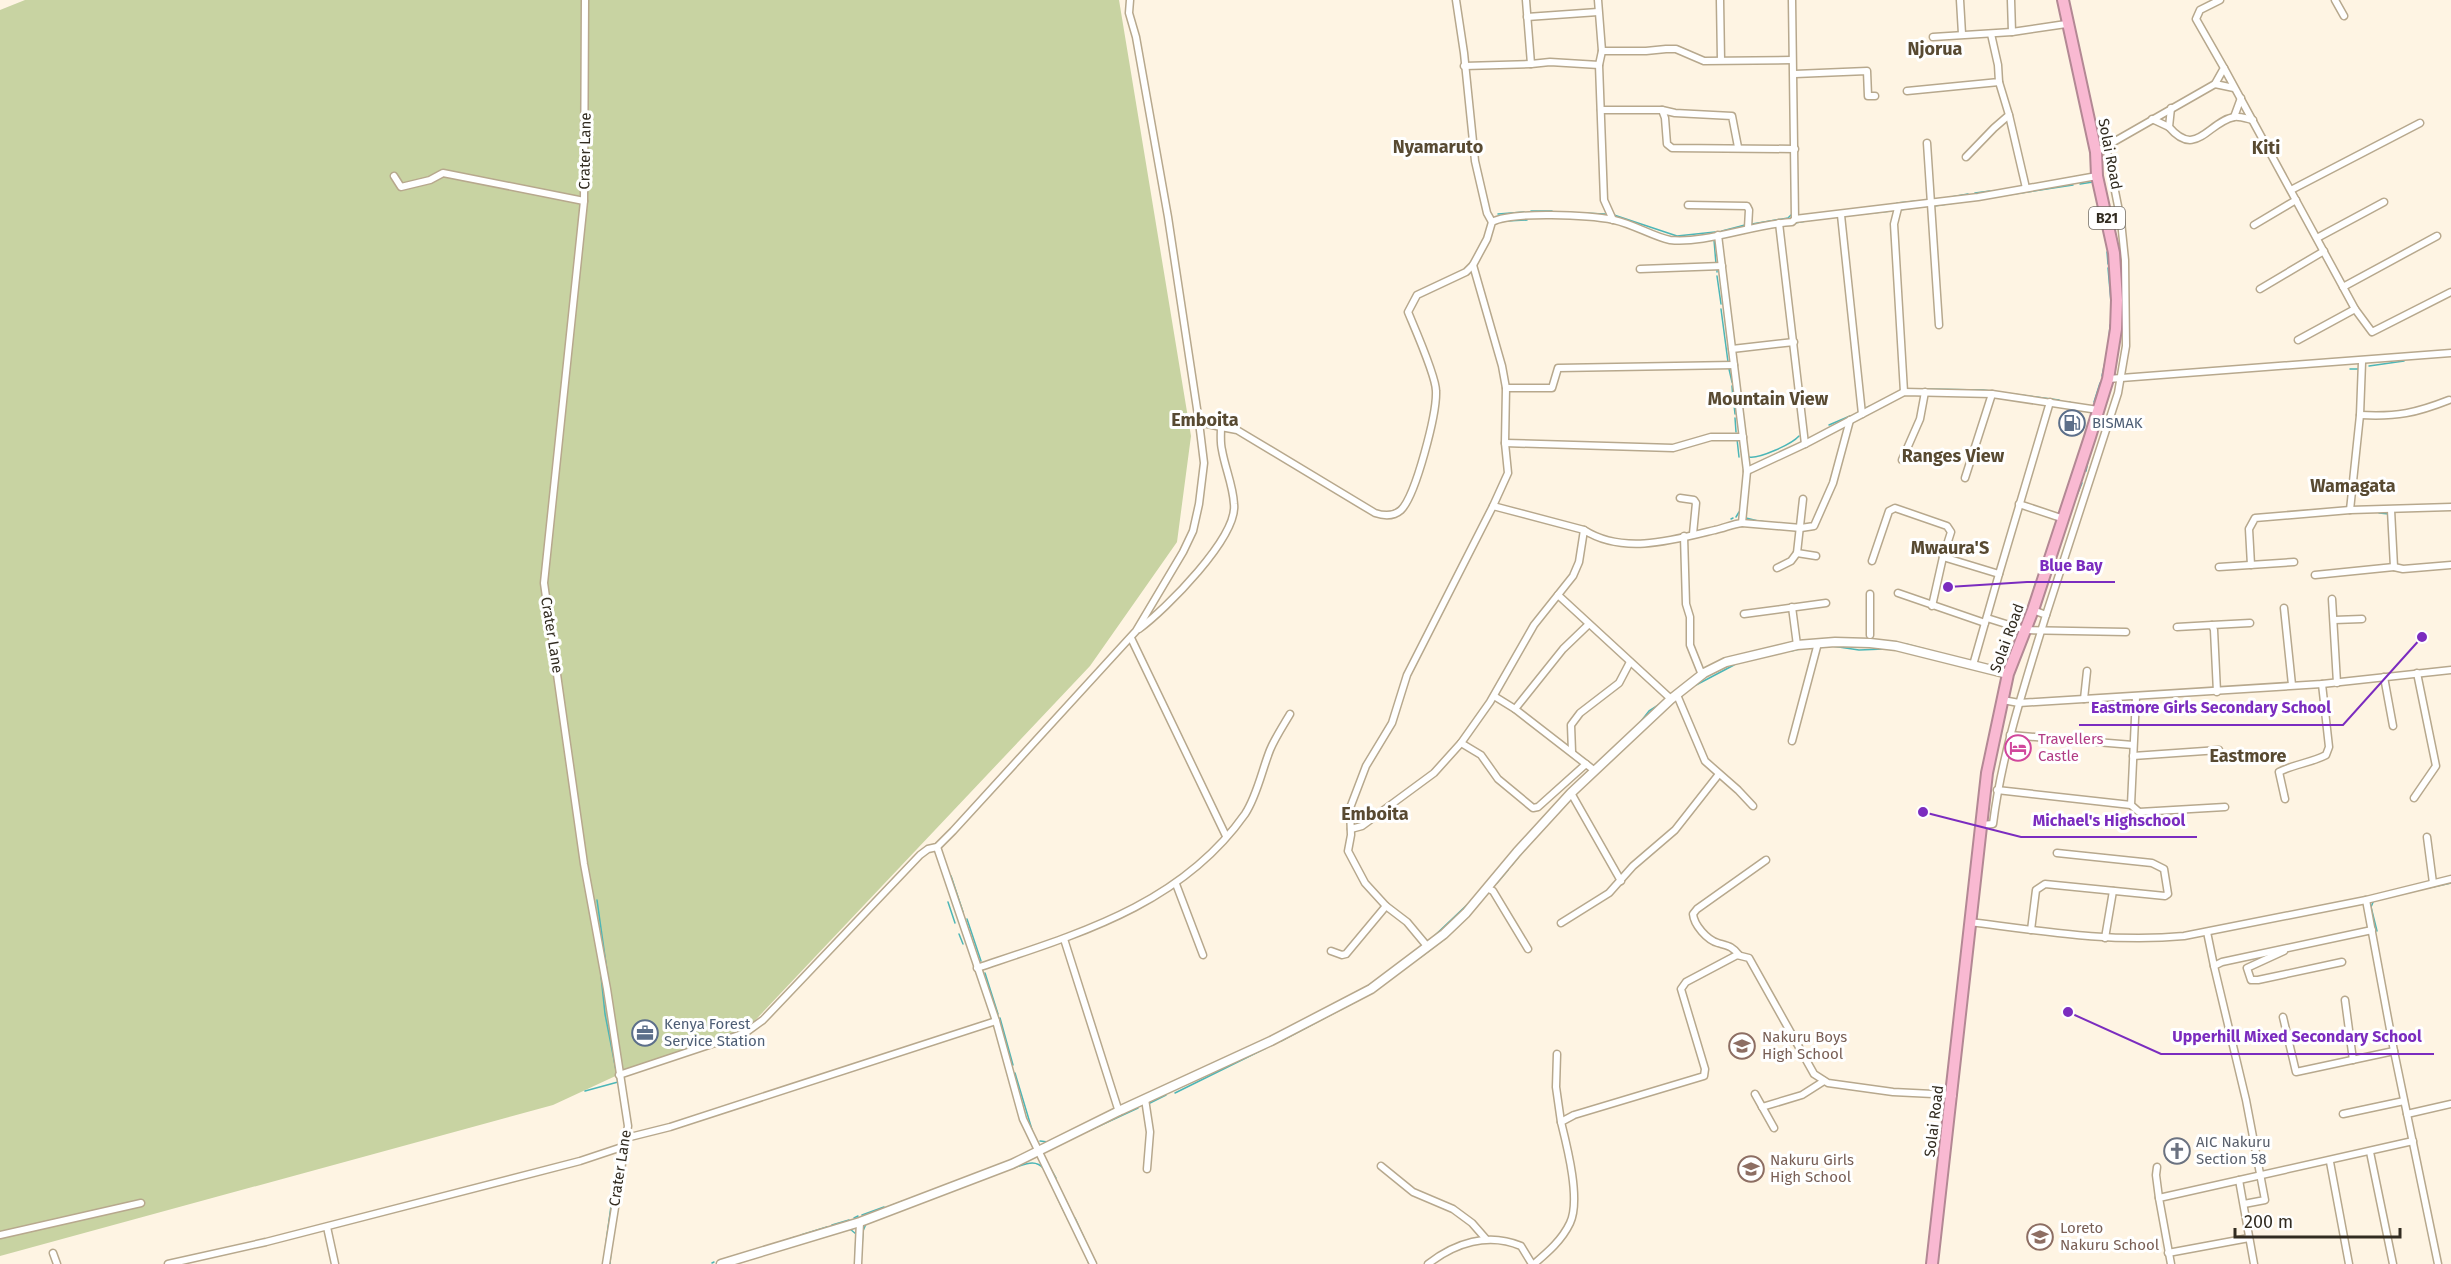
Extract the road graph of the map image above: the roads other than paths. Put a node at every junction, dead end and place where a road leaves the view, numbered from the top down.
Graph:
1 (585, 0) edge
2 (1130, 0) edge
3 (1456, 0) edge
4 (1526, 0) edge
5 (1598, 0) edge
6 (1720, 0) edge
7 (1792, 0) edge
8 (1960, 0) edge
9 (2011, 0) edge
10 (2063, 0) edge
11 (2220, 0) edge
12 (2335, 0) edge
13 (1598, 12) junction
14 (2344, 16) dead end
15 (1527, 17) junction
16 (2066, 24) junction
17 (2012, 32) junction
18 (1962, 34) junction
19 (1990, 34) junction
20 (1933, 37) dead end
21 (1602, 51) junction
22 (1721, 60) junction
23 (1792, 60) junction
24 (1531, 64) junction
25 (1599, 65) junction
26 (1464, 66) junction
27 (2224, 68) junction
28 (1795, 74) junction
29 (1999, 82) junction
30 (2215, 84) junction
31 (2234, 88) junction
32 (1907, 91) dead end
33 (1875, 96) dead end
34 (2241, 98) junction
35 (2171, 108) junction
36 (1601, 110) junction
37 (1662, 110) junction
38 (2009, 116) junction
39 (2234, 117) junction
40 (2152, 119) junction
41 (2253, 120) junction
42 (2420, 123) dead end
43 (2169, 127) junction
44 (1927, 143) dead end
45 (1738, 147) junction
46 (1795, 149) junction
47 (2101, 149) junction
48 (1966, 157) dead end
49 (394, 176) dead end
50 (2097, 176) junction
51 (2026, 188) junction
52 (2291, 190) junction
53 (2296, 200) junction
54 (584, 201) junction
55 (2384, 202) dead end
56 (1931, 203) junction
57 (1688, 206) dead end
58 (1898, 208) junction
59 (1841, 215) junction
60 (1795, 219) junction
61 (1613, 220) junction
62 (1492, 222) junction
63 (1779, 223) junction
64 (2254, 225) dead end
65 (1748, 228) junction
66 (1718, 235) junction
67 (2437, 236) dead end
68 (2317, 238) junction
69 (2324, 251) junction
70 (1473, 265) junction
71 (1722, 266) junction
72 (1640, 268) dead end
73 (2343, 287) junction
74 (2260, 289) dead end
75 (2451, 292) edge
76 (2355, 309) junction
77 (1939, 325) dead end
78 (2298, 340) dead end
79 (1794, 342) junction
80 (1732, 349) junction
81 (2451, 353) edge
82 (2362, 362) junction
83 (1734, 365) junction
84 (2108, 379) junction
85 (2120, 379) junction
86 (1506, 388) junction
87 (1904, 392) junction
88 (1925, 392) junction
89 (1992, 394) junction
90 (2449, 400) dead end
91 (2050, 402) junction
92 (2098, 410) junction
93 (1862, 414) junction
94 (2360, 415) junction
95 (1850, 420) junction
96 (1199, 422) junction
97 (1221, 427) junction
98 (1743, 437) junction
99 (1504, 443) junction
100 (1805, 444) junction
101 (1902, 460) dead end
102 (1747, 471) junction
103 (1965, 478) dead end
104 (1680, 498) dead end
105 (1803, 499) dead end
106 (2019, 504) junction
107 (1493, 506) junction
108 (2451, 507) edge
109 (2350, 510) junction
110 (2391, 510) junction
111 (2064, 519) junction
112 (1742, 523) junction
113 (1801, 528) junction
114 (1584, 530) junction
115 (1693, 534) junction
116 (1684, 536) junction
117 (1797, 553) junction
118 (1816, 556) dead end
119 (1943, 557) junction
120 (1872, 561) dead end
121 (2294, 562) dead end
122 (2251, 565) junction
123 (2451, 565) edge
124 (2219, 567) dead end
125 (2394, 567) junction
126 (1777, 568) dead end
127 (2000, 574) junction
128 (2315, 575) dead end
129 (1898, 593) dead end
130 (1869, 594) dead end
131 (1558, 595) junction
132 (2332, 599) dead end
133 (1826, 603) dead end
134 (1932, 606) junction
135 (1792, 607) junction
136 (2284, 608) dead end
137 (2033, 610) junction
138 (1744, 614) dead end
139 (2046, 615) junction
140 (2362, 619) dead end
141 (1986, 620) junction
142 (2334, 621) junction
143 (1589, 624) junction
144 (2250, 624) dead end
145 (2212, 625) junction
146 (2177, 627) dead end
147 (2025, 630) junction
148 (1136, 631) junction
149 (2041, 631) junction
150 (2126, 632) dead end
151 (1870, 635) dead end
152 (1131, 638) junction
153 (1818, 643) junction
154 (1797, 645) junction
155 (1630, 662) junction
156 (1973, 665) junction
157 (2451, 670) edge
158 (2087, 671) dead end
159 (2008, 674) junction
160 (2417, 674) junction
161 (1702, 675) junction
162 (2384, 677) junction
163 (2337, 683) junction
164 (2322, 684) junction
165 (2292, 685) junction
166 (2217, 692) junction
167 (1494, 696) junction
168 (1674, 697) junction
169 (2136, 697) junction
170 (2084, 699) junction
171 (2003, 700) junction
172 (2019, 703) junction
173 (1515, 709) junction
174 (1290, 714) dead end
175 (2392, 726) dead end
176 (2010, 735) junction
177 (1792, 741) dead end
178 (1461, 743) junction
179 (2133, 745) junction
180 (2218, 750) dead end
181 (1572, 752) junction
182 (2133, 756) junction
183 (1586, 764) junction
184 (1595, 771) junction
185 (1719, 774) junction
186 (1997, 790) junction
187 (1571, 793) junction
188 (2414, 798) dead end
189 (2284, 800) dead end
190 (2131, 804) junction
191 (1753, 806) dead end
192 (2225, 807) dead end
193 (1981, 825) junction
194 (1351, 829) junction
195 (1226, 836) junction
196 (2427, 837) dead end
197 (937, 847) junction
198 (2056, 854) dead end
199 (1766, 860) dead end
200 (2451, 879) edge
201 (1621, 881) junction
202 (2433, 883) junction
203 (1176, 884) junction
204 (1487, 888) junction
205 (2113, 891) junction
206 (2366, 900) junction
207 (1386, 906) junction
208 (1970, 922) junction
209 (1561, 923) dead end
210 (2031, 930) junction
211 (2372, 930) junction
212 (2207, 932) junction
213 (2105, 938) junction
214 (1064, 939) junction
215 (1427, 946) junction
216 (2295, 946) junction
217 (1528, 949) dead end
218 (1331, 951) dead end
219 (1203, 955) dead end
220 (1739, 955) junction
221 (2343, 962) dead end
222 (2214, 966) junction
223 (977, 968) junction
224 (2345, 1000) dead end
225 (2283, 1017) dead end
226 (996, 1021) junction
227 (2394, 1051) junction
228 (1557, 1054) dead end
229 (2353, 1060) junction
230 (619, 1075) junction
231 (1824, 1081) junction
232 (1755, 1094) dead end
233 (1953, 1095) junction
234 (1145, 1100) junction
235 (2404, 1101) junction
236 (2451, 1104) edge
237 (1762, 1107) junction
238 (1119, 1112) junction
239 (2343, 1114) dead end
240 (2407, 1114) junction
241 (1561, 1122) junction
242 (1774, 1128) dead end
243 (626, 1138) junction
244 (2413, 1142) junction
245 (624, 1149) junction
246 (1039, 1152) junction
247 (2370, 1152) junction
248 (2330, 1162) junction
249 (1381, 1166) dead end
250 (2157, 1167) dead end
251 (1147, 1169) dead end
252 (2261, 1176) junction
253 (2239, 1180) junction
254 (2159, 1198) junction
255 (141, 1203) dead end
256 (2244, 1204) junction
257 (860, 1222) junction
258 (327, 1227) junction
259 (0, 1235) edge
260 (2249, 1238) junction
261 (1486, 1239) junction
262 (53, 1253) dead end
263 (2169, 1254) junction
264 (57, 1264) edge
265 (168, 1264) edge
266 (334, 1264) edge
267 (606, 1264) edge
268 (721, 1264) edge
269 (858, 1264) edge
270 (1093, 1264) edge
271 (1428, 1264) edge
272 (1533, 1264) edge
273 (1932, 1264) edge
274 (2171, 1264) edge
275 (2254, 1264) edge
276 (2349, 1264) edge
277 (2393, 1264) edge
278 (2438, 1264) edge

1 - 54 street, Crater Lane
2 - 96 street
3 - 26 street
4 - 15 street
5 - 13 street
6 - 22 street
7 - 23 street
8 - 18 street
9 - 17 street
10 - 16 highway, Solai Road / B21
11 - 27 street
12 - 14 street
13 - 15 street
13 - 21 street
15 - 24 street
16 - 17 street
16 - 47 highway, Solai Road / B21
17 - 19 street
18 - 19 street
18 - 20 street
19 - 29 street
21 - 22 street
21 - 25 street
22 - 23 street
23 - 28 street
24 - 25 street
24 - 26 street
25 - 36 street
26 - 62 street
27 - 30 street
27 - 31 street
28 - 33 street
28 - 46 street
29 - 32 street
29 - 38 street
30 - 31 street
30 - 35 street
31 - 34 street
34 - 39 street
34 - 41 street
35 - 40 street
35 - 43 street
36 - 37 street
36 - 61 street
37 - 45 street
37 - 45 street
38 - 48 street
38 - 51 street
39 - 41 street
39 - 43 street
40 - 43 street
40 - 47 street
41 - 52 street
42 - 52 street
44 - 56 street
45 - 46 street
46 - 60 street
47 - 50 highway, Solai Road / B21
47 - 85 street
49 - 54 street
50 - 51 street
50 - 84 highway, Solai Road / B21
51 - 56 street
52 - 53 street
53 - 64 street
53 - 68 street
54 - 230 street, Crater Lane
55 - 68 street
56 - 58 street
56 - 77 street
57 - 65 street
58 - 59 street
58 - 87 street
59 - 60 street
59 - 93 street
60 - 63 street
61 - 62 street
61 - 66 street
62 - 70 street
63 - 65 street
63 - 79 street
65 - 66 street
66 - 71 street
67 - 73 street
68 - 69 street
69 - 73 street
69 - 74 street
70 - 86 street
70 - 97 street
71 - 72 street
71 - 80 street
73 - 76 street
75 - 76 street
76 - 78 street
79 - 80 street
79 - 100 street
80 - 83 street
81 - 82 street
82 - 85 street
82 - 94 street
83 - 86 street
83 - 98 street
84 - 85 street
84 - 92 highway, Solai Road / B21
85 - 139 street
86 - 99 street
87 - 88 street
87 - 93 street
88 - 89 street
88 - 101 street
89 - 91 street
89 - 103 street
90 - 94 street
91 - 92 street
91 - 106 street
92 - 111 highway, Solai Road / B21
93 - 95 street
94 - 109 street
95 - 100 street
95 - 113 street
96 - 97 street
96 - 148 street
97 - 148 street
98 - 99 street
98 - 102 street
99 - 107 street
100 - 102 street
102 - 112 street
104 - 115 street
105 - 113 street
106 - 111 street
106 - 127 street
107 - 114 street
107 - 194 street
108 - 110 street
109 - 110 street
109 - 122 street
110 - 125 street
111 - 137 highway, Solai Road / B21
112 - 113 street
112 - 115 street
113 - 117 street
114 - 116 street
114 - 131 street
115 - 116 street
116 - 161 street
117 - 118 street
117 - 126 street
119 - 120 street
119 - 127 street
119 - 134 street
121 - 122 street
122 - 124 street
123 - 125 street
125 - 128 street
127 - 141 street
129 - 134 street
130 - 151 street
131 - 143 street
131 - 167 street
132 - 142 street
133 - 135 street
134 - 141 street
135 - 138 street
135 - 154 street
136 - 165 street
137 - 139 street
137 - 147 highway, Solai Road / B21
139 - 149 street
140 - 142 street
141 - 147 street
141 - 156 street
142 - 163 street
143 - 155 street
143 - 173 street
144 - 145 street
145 - 146 street
145 - 166 street
147 - 149 street
147 - 159 highway, Solai Road / B21
148 - 152 street
149 - 150 street
149 - 172 street
152 - 195 street
152 - 197 street
153 - 154 street
153 - 156 street
153 - 177 street
154 - 161 street
155 - 168 street
155 - 181 street
156 - 159 street
157 - 160 street
158 - 170 street
159 - 171 highway, Solai Road / B21
160 - 162 street
160 - 188 street
161 - 168 street
162 - 163 street
162 - 175 street
163 - 164 street
164 - 165 street
164 - 189 street
165 - 166 street
166 - 169 street
167 - 173 street
167 - 178 street
168 - 184 street
168 - 185 street
169 - 170 street
169 - 179 street
170 - 172 street
171 - 172 street
171 - 193 highway, Solai Road / B21
172 - 176 street
173 - 181 street
174 - 195 street
176 - 179 street
176 - 186 street
178 - 183 street
178 - 194 street
179 - 182 street
180 - 182 street
181 - 183 street
182 - 190 street
183 - 184 street
184 - 187 street
185 - 191 street
185 - 201 street
186 - 190 street
186 - 193 street
187 - 201 street
187 - 204 street
190 - 192 street
193 - 208 highway, Solai Road / B21
194 - 207 street
195 - 203 street
196 - 202 street
197 - 223 street
197 - 230 street
198 - 205 street
199 - 220 street
200 - 202 street
201 - 209 street
202 - 206 street
203 - 214 street
203 - 219 street
204 - 215 street
204 - 217 street
205 - 210 street
205 - 213 street
206 - 211 street
206 - 212 street
207 - 215 street
207 - 218 street
208 - 210 street
208 - 233 highway, Solai Road / B21
210 - 213 street
211 - 216 street
211 - 227 street
212 - 213 street
212 - 222 street
214 - 223 street
214 - 238 street
215 - 234 street
216 - 221 street
216 - 222 street
220 - 231 street
220 - 241 street
222 - 252 street
223 - 226 street
224 - 229 street
225 - 229 street
226 - 243 street
226 - 246 street
227 - 229 street
227 - 235 street
228 - 241 street
230 - 243 street, Crater Lane
231 - 233 street
231 - 237 street
232 - 237 street
233 - 273 highway, Solai Road / B21
234 - 238 street
234 - 251 street
235 - 239 street
235 - 240 street
236 - 240 street
237 - 242 street
238 - 246 street
240 - 244 street
241 - 272 street
243 - 245 street, Crater Lane
244 - 247 street
244 - 278 street
245 - 258 street
245 - 267 street, Crater Lane
246 - 257 street
246 - 270 street
247 - 248 street
247 - 277 street
248 - 252 street
248 - 276 street
249 - 261 street
250 - 254 street
252 - 253 street
252 - 256 street
253 - 254 street
253 - 256 street
254 - 263 street
255 - 259 street
256 - 260 street
257 - 268 street
257 - 269 street
258 - 265 street
258 - 266 street
260 - 263 street
260 - 275 street
261 - 271 street
261 - 272 street
262 - 264 street
263 - 274 street

